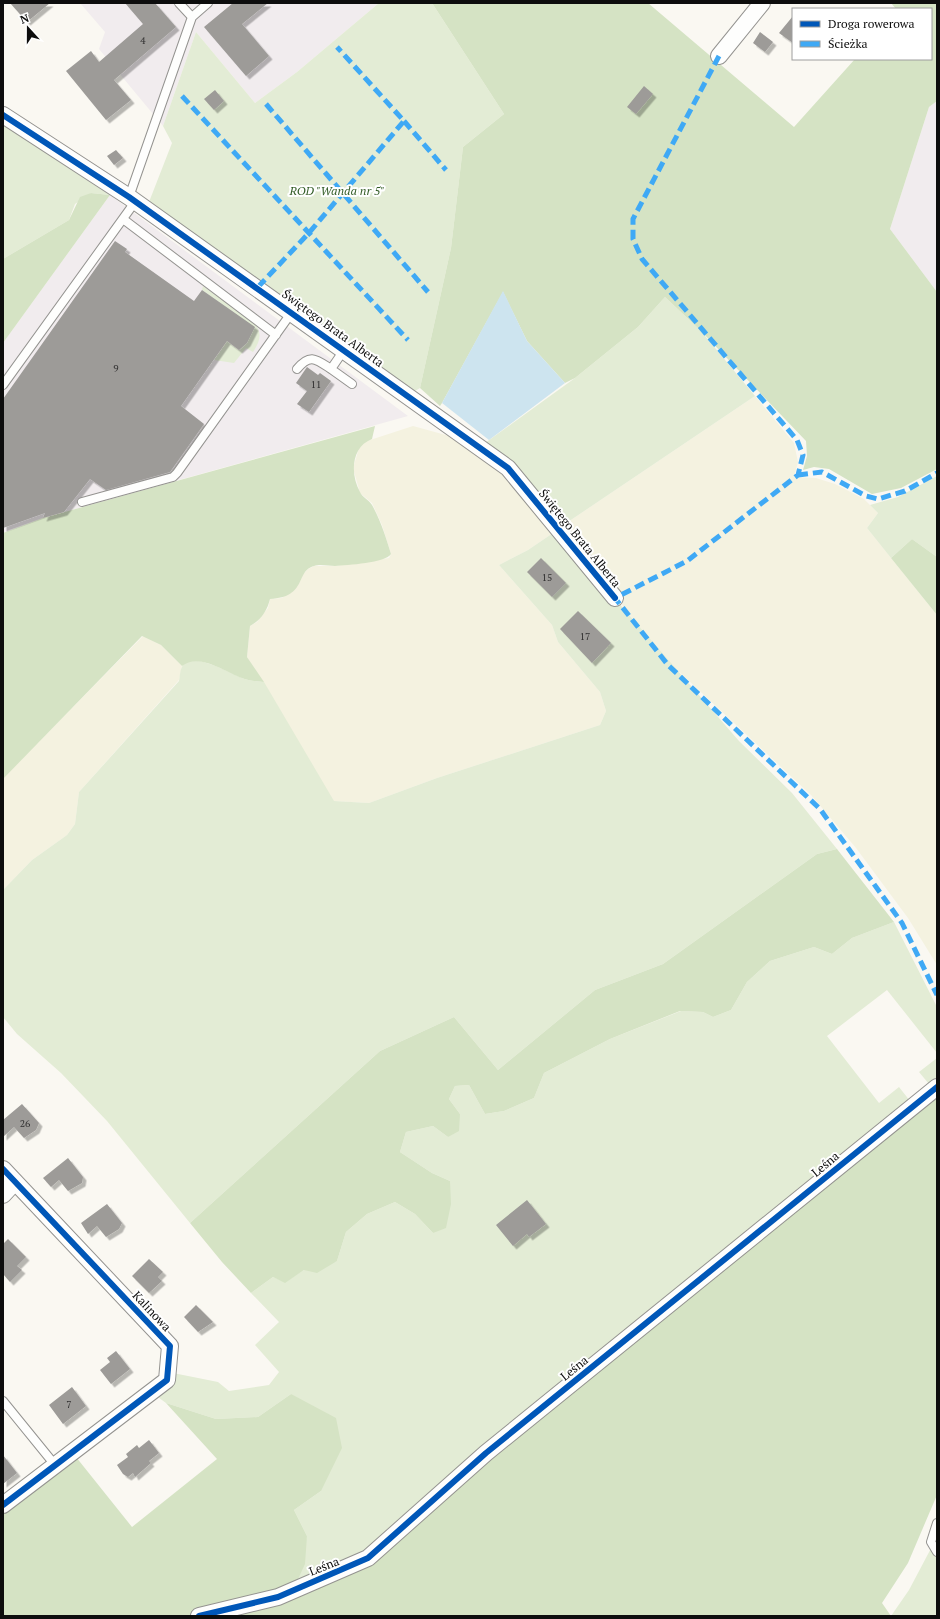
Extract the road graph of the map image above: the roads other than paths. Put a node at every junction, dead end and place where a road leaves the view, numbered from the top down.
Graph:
1 (179, 3) edge
2 (208, 3) edge
3 (758, 5) edge
4 (192, 17) junction
5 (719, 56) dead end
6 (3, 115) edge
7 (132, 199) junction
8 (123, 220) junction
9 (292, 312) junction
10 (276, 335) junction
11 (344, 350) junction
12 (297, 369) dead end
13 (331, 369) junction
14 (352, 384) dead end
15 (3, 385) edge
16 (82, 502) dead end
17 (615, 598) dead end
18 (937, 1087) edge
19 (3, 1169) edge
20 (15, 1182) junction
21 (3, 1195) edge
22 (3, 1401) edge
23 (55, 1465) junction
24 (3, 1505) edge
25 (937, 1523) edge
26 (937, 1552) edge
27 (199, 1616) edge

1 - 4 lane
2 - 4 lane
3 - 5 street
4 - 7 lane
6 - 7 street, Świętego Brata Alberta
7 - 8 lane
7 - 9 street, Świętego Brata Alberta
8 - 10 lane
8 - 15 lane
9 - 10 lane
9 - 11 street, Świętego Brata Alberta
10 - 16 lane
11 - 13 lane
11 - 17 street, Świętego Brata Alberta
12 - 13 lane
13 - 14 lane
18 - 27 street, Leśna
19 - 20 street, Kalinowa
20 - 21 street
20 - 23 street, Kalinowa
22 - 23 lane
23 - 24 street, Kalinowa
25 - 26 lane

